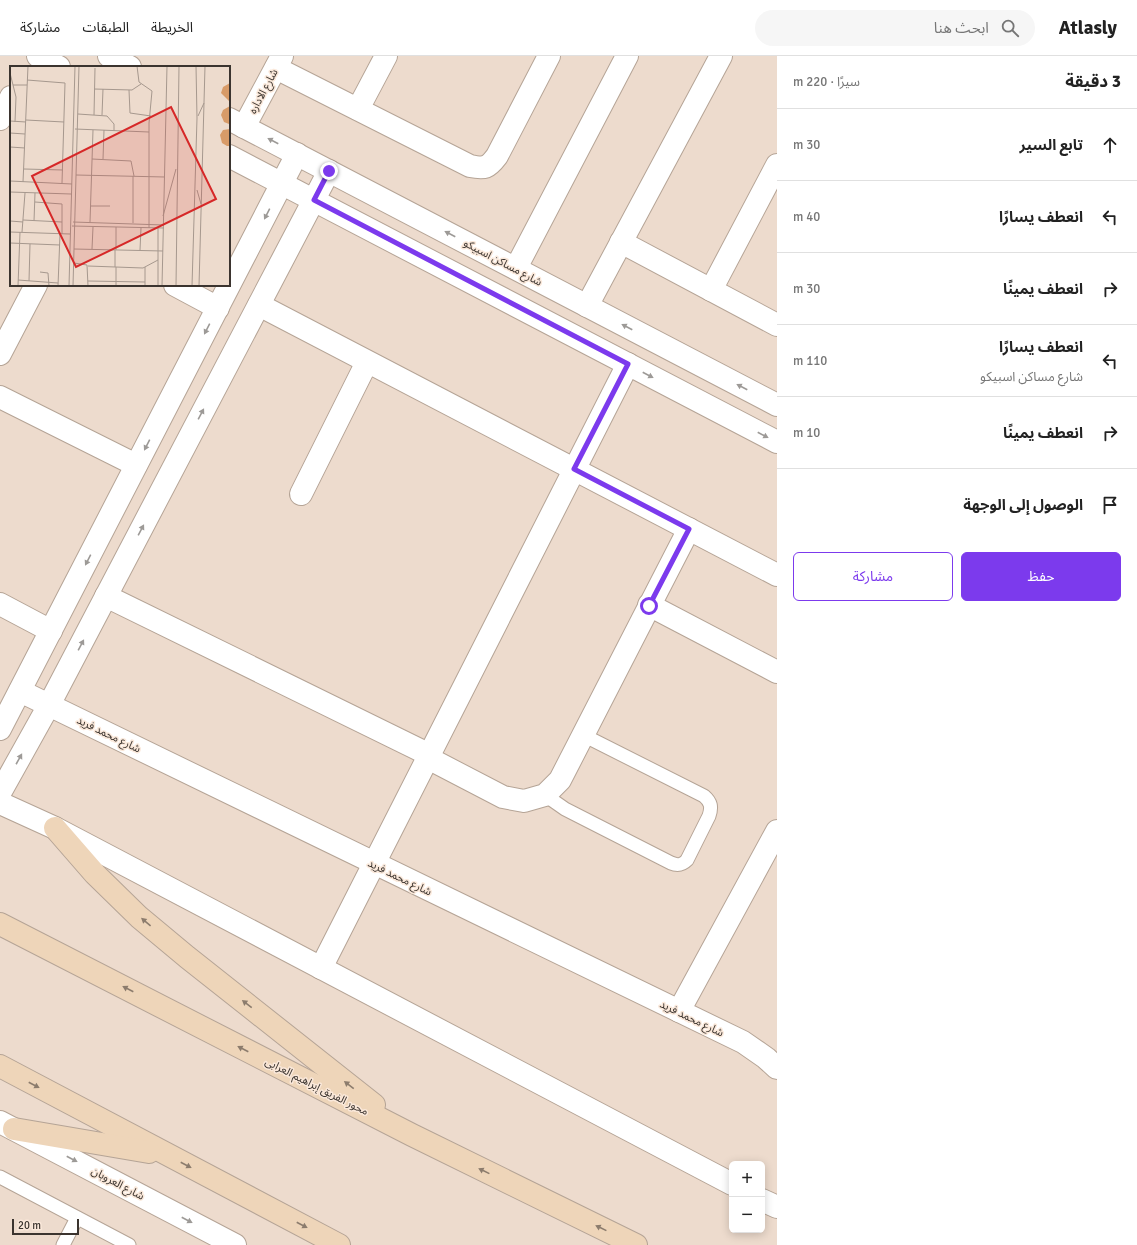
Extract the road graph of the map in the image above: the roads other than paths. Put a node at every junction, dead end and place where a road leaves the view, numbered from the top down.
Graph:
1 (32, 56) edge
2 (38, 56) edge
3 (109, 56) edge
4 (386, 56) edge
5 (549, 56) edge
6 (627, 56) edge
7 (721, 56) edge
8 (280, 60) edge
9 (27, 66) edge
10 (57, 66) edge
11 (128, 66) edge
12 (10, 99) edge
13 (358, 109) junction
14 (0, 119) edge
15 (237, 123) edge
16 (297, 154) junction
17 (230, 157) edge
18 (777, 165) edge
19 (329, 171) junction
20 (282, 184) junction
21 (314, 200) junction
22 (621, 242) junction
23 (516, 268) junction
24 (230, 285) edge
25 (35, 286) edge
26 (177, 286) edge
27 (229, 286) edge
28 (711, 290) junction
29 (259, 305) junction
30 (587, 306) junction
31 (218, 308) junction
32 (777, 325) edge
33 (0, 354) edge
34 (367, 362) junction
35 (628, 364) junction
36 (0, 397) edge
37 (777, 405) edge
38 (777, 442) edge
39 (136, 466) junction
40 (574, 469) junction
41 (301, 494) dead end
42 (689, 529) junction
43 (777, 575) edge
44 (106, 596) junction
45 (0, 604) edge
46 (649, 606) junction
47 (51, 631) junction
48 (777, 672) edge
49 (20, 691) junction
50 (49, 705) junction
51 (0, 729) edge
52 (583, 735) junction
53 (429, 756) junction
54 (0, 793) edge
55 (545, 795) junction
56 (0, 803) edge
57 (55, 828) junction
58 (777, 831) edge
59 (374, 864) junction
60 (0, 924) edge
61 (321, 968) junction
62 (679, 1012) junction
63 (0, 1066) edge
64 (777, 1068) edge
65 (7, 1125) edge
66 (412, 1135) junction
67 (168, 1156) junction
68 (0, 1178) edge
69 (729, 1182) edge
70 (765, 1201) edge
71 (777, 1207) edge
72 (78, 1218) junction
73 (63, 1245) edge
74 (129, 1245) edge
75 (235, 1245) edge
76 (339, 1245) edge
77 (636, 1245) edge

1 - 9 street
2 - 10 street
3 - 11 street
4 - 13 street
5 - 13 street
6 - 23 street
7 - 22 street
8 - 13 street
8 - 15 street, شارع الاداره
12 - 14 street
16 -> 15 street, شارع مساكن اسبيكو
16 - 19 street, شارع مساكن اسبيكو
16 - 20 street
17 - 20 street
18 - 28 street
19 - 21 street
23 -> 19 street, شارع مساكن اسبيكو
20 - 21 street
20 -> 24 street
21 - 29 street
21 - 35 street
22 - 28 street
22 - 30 street
23 - 30 street, شارع مساكن اسبيكو
25 - 33 street
26 - 31 street
27 -> 31 street
28 - 32 street
29 - 34 street
44 -> 29 street
37 -> 30 street, شارع مساكن اسبيكو
31 -> 39 street
34 - 40 street
34 - 41 street
35 -> 38 street
35 - 40 street
36 - 39 street
39 -> 47 street
40 - 42 street
40 - 53 street
42 - 43 street
42 - 46 street
50 -> 44 street
44 - 53 street
45 - 47 street
46 - 48 street
46 - 52 street
47 - 49 street
49 - 50 street, شارع محمد فريد
49 - 51 street
54 -> 50 street
50 - 59 street, شارع محمد فريد
52 - 55 street
52 - 55 lane
53 - 55 street
53 - 59 street
56 - 57 street
57 - 61 street
66 -> 57 main road
58 - 62 street
59 - 61 street
59 - 62 street, شارع محمد فريد
66 -> 60 main road, محور الفريق إبراهيم العرابى
61 - 69 street
62 - 64 street, شارع محمد فريد
63 -> 67 main road
65 - 67 main road
65 -> 75 street, شارع العروبان
77 -> 66 main road, محور الفريق إبراهيم العرابى
67 -> 76 main road
68 - 72 lane
70 - 71 street
72 - 73 lane
72 - 74 lane

